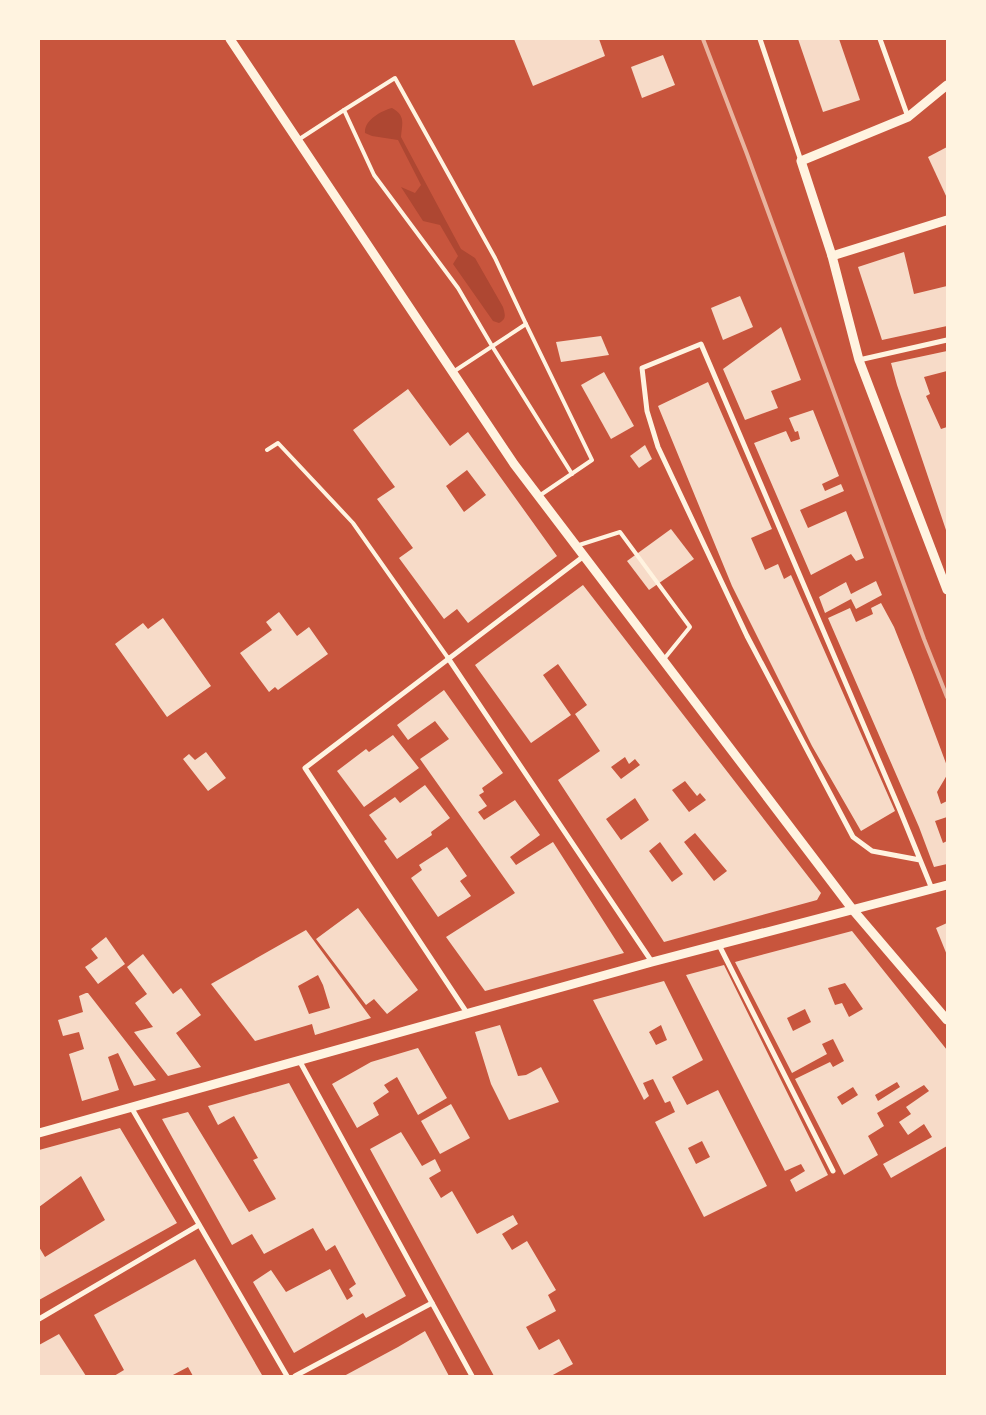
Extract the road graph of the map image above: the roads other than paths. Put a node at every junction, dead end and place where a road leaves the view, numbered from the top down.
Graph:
1 (230, 39) edge
2 (760, 39) edge
3 (880, 39) edge
4 (947, 85) edge
5 (344, 110) junction
6 (908, 117) junction
7 (298, 140) junction
8 (801, 161) junction
9 (947, 220) edge
10 (832, 256) junction
11 (526, 324) junction
12 (947, 340) edge
13 (492, 346) junction
14 (859, 360) junction
15 (453, 372) junction
16 (267, 450) dead end
17 (572, 474) junction
18 (538, 496) junction
19 (576, 546) junction
20 (584, 556) junction
21 (947, 590) edge
22 (448, 658) junction
23 (663, 660) junction
24 (920, 860) junction
25 (947, 885) edge
26 (932, 889) junction
27 (852, 910) junction
28 (719, 945) junction
29 (652, 962) junction
30 (466, 1013) junction
31 (947, 1020) edge
32 (299, 1060) junction
33 (131, 1107) junction
34 (39, 1133) edge
35 (833, 1171) dead end
36 (199, 1225) junction
37 (432, 1303) junction
38 (39, 1319) edge
39 (286, 1376) edge
40 (295, 1376) edge
41 (472, 1376) edge

1 - 7 street
2 - 8 street
3 - 6 street
4 - 6 street
5 - 7 lane
5 - 11 lane
5 - 13 lane
6 - 8 street
7 - 15 street
8 - 10 street
9 - 10 street
10 - 14 street
11 - 13 lane
11 - 17 lane
12 - 14 street
13 - 15 lane
13 - 17 lane
14 - 21 street
15 - 18 street
16 - 22 lane
17 - 18 lane
18 - 19 street
19 - 20 street
19 - 23 lane
20 - 22 street
20 - 23 street
22 - 29 street
22 - 30 street
23 - 27 street
24 - 24 street
24 - 26 street
25 - 26 street
26 - 27 street
27 - 28 street
27 - 31 street
28 - 29 street
28 - 35 street
29 - 30 street
30 - 32 street
32 - 33 street
32 - 37 street
33 - 34 street
33 - 36 street
36 - 38 street
36 - 39 street
37 - 40 street
37 - 41 street

